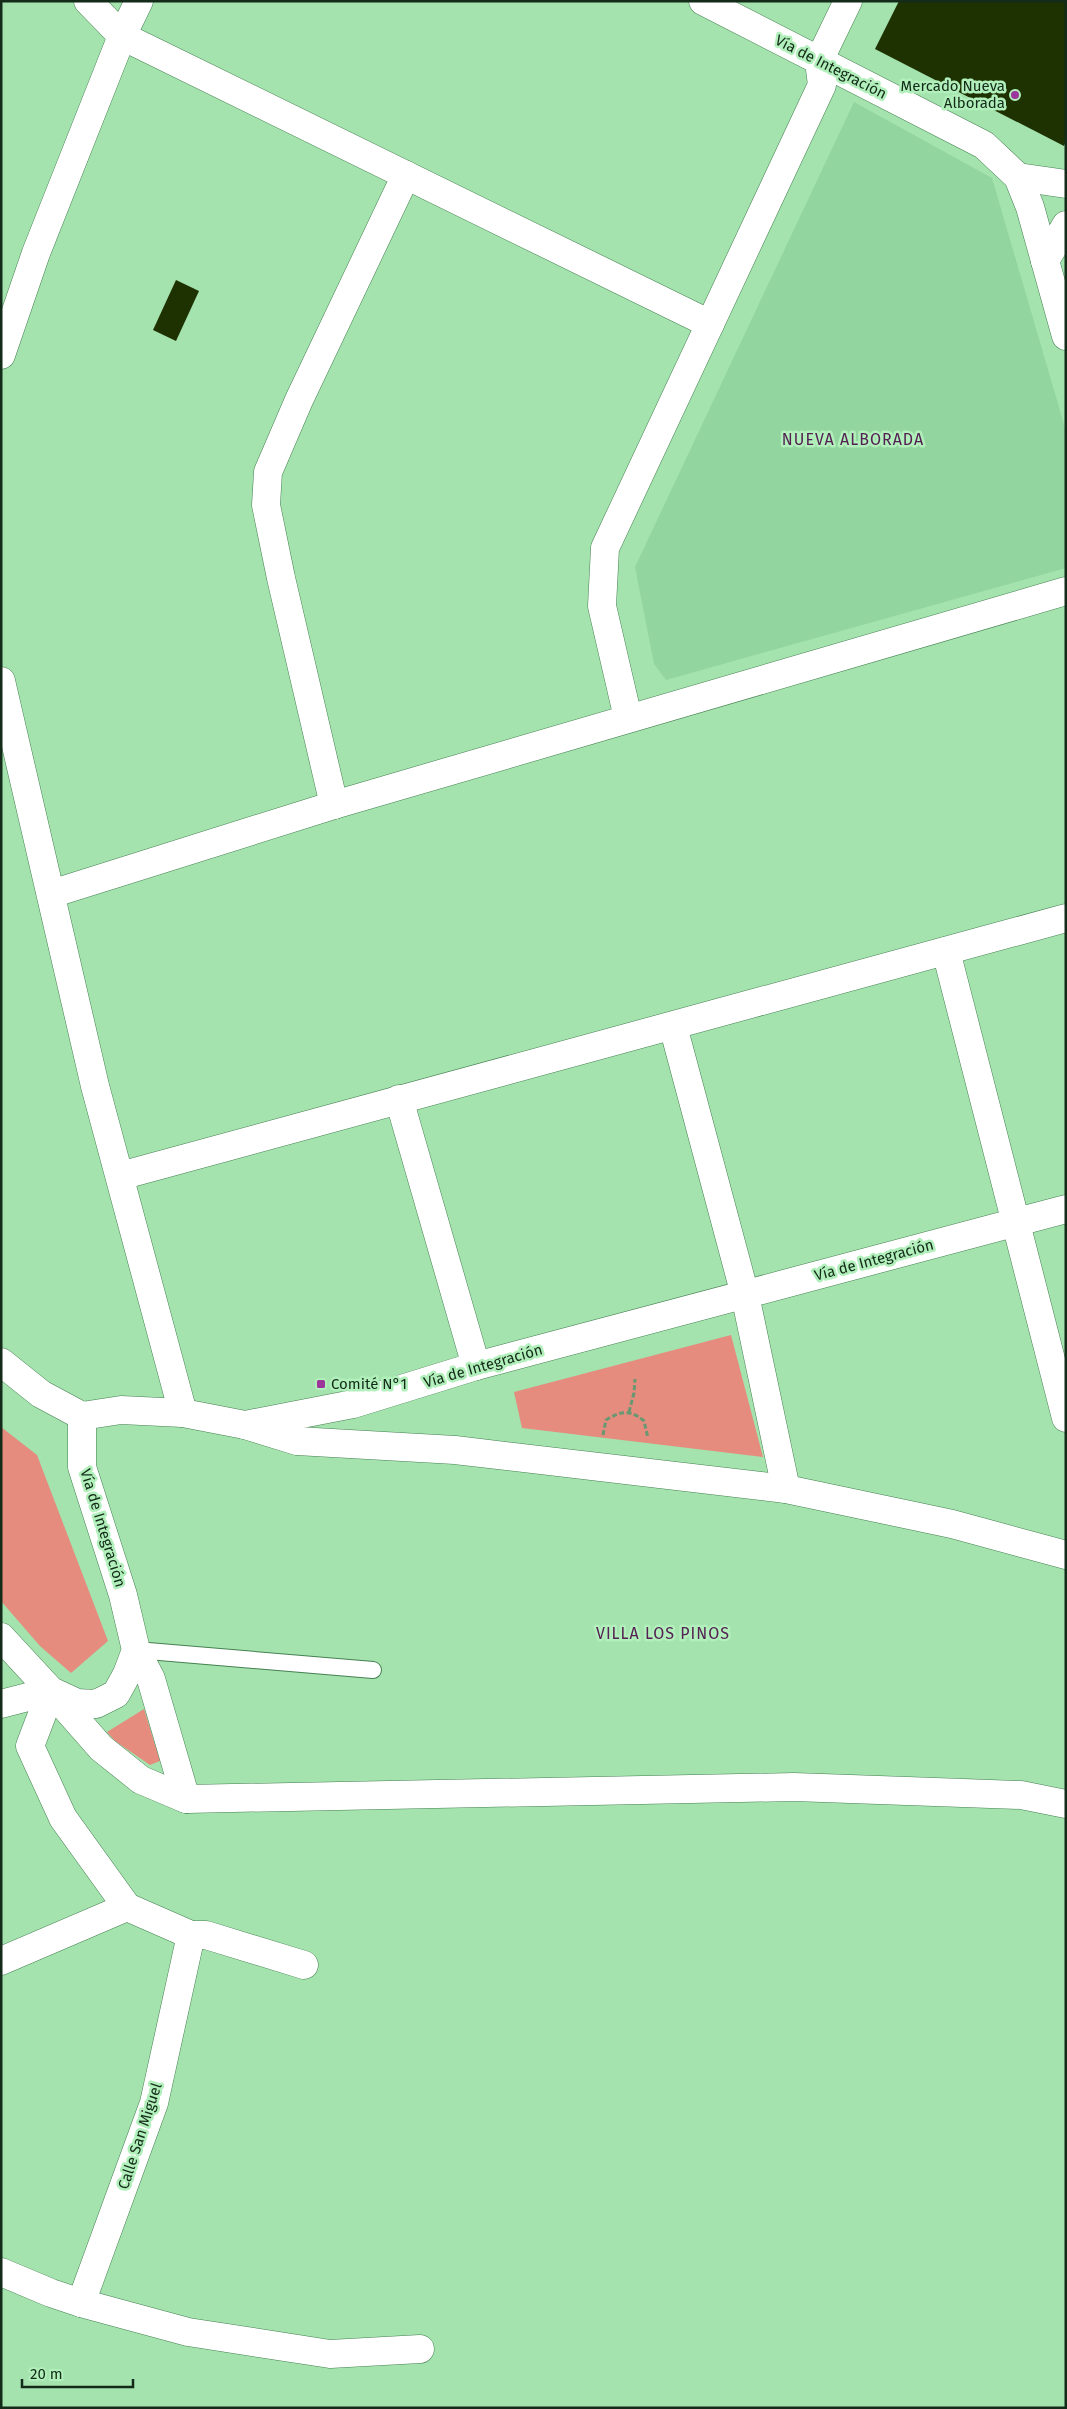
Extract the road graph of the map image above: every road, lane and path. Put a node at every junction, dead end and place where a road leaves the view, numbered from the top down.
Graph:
1 (88, 1) edge
2 (139, 1) edge
3 (703, 1) edge
4 (848, 1) edge
5 (122, 36) junction
6 (819, 61) junction
7 (406, 175) junction
8 (1018, 177) junction
9 (1066, 184) edge
10 (1066, 225) edge
11 (1046, 261) junction
12 (710, 324) junction
13 (1066, 336) edge
14 (1, 355) edge
15 (1066, 591) edge
16 (1, 681) edge
17 (628, 718) junction
18 (334, 806) junction
19 (51, 894) junction
20 (1066, 918) edge
21 (946, 951) junction
22 (673, 1026) junction
23 (400, 1099) junction
24 (120, 1176) junction
25 (1066, 1209) edge
26 (1014, 1222) junction
27 (745, 1295) junction
28 (1, 1362) edge
29 (476, 1366) junction
30 (635, 1379) dead end
31 (629, 1412) junction
32 (183, 1413) junction
33 (82, 1416) junction
34 (1066, 1418) edge
35 (245, 1425) junction
36 (602, 1436) dead end
37 (649, 1441) dead end
38 (786, 1489) junction
39 (1066, 1555) edge
40 (1, 1636) edge
41 (136, 1650) junction
42 (373, 1670) dead end
43 (52, 1691) junction
44 (1, 1704) edge
45 (186, 1799) junction
46 (1066, 1804) edge
47 (127, 1907) junction
48 (191, 1935) junction
49 (3, 1964) edge
50 (304, 1965) dead end
51 (1, 2272) edge
52 (81, 2303) junction
53 (420, 2349) dead end

1 - 5 street
2 - 5 street
3 - 6 street, Vía de Integración
4 - 6 street
5 - 7 street
5 - 14 street
6 - 8 street, Vía de Integración
6 - 12 street
7 - 12 street
7 - 18 street
8 - 9 street
8 - 11 street, Vía de Integración
10 - 11 street
11 - 13 street, Vía de Integración
12 - 17 street
15 - 17 street
16 - 19 street
17 - 18 street
18 - 19 street
19 - 24 street
20 - 21 street
21 - 22 street
21 - 26 street
22 - 23 street
22 - 27 street
23 - 24 street
23 - 29 street
24 - 32 street
25 - 26 street, Vía de Integración
26 - 27 street, Vía de Integración
26 - 34 street
27 - 29 street, Vía de Integración
27 - 38 street
28 - 33 street
29 - 35 street, Vía de Integración
30 - 31 path
31 - 36 path
31 - 37 path
32 - 33 street, Vía de Integración
32 - 35 street, Vía de Integración
33 - 41 street, Vía de Integración
35 - 38 street
38 - 39 street
40 - 43 street
41 - 42 lane
41 - 43 street
41 - 45 street, Vía de Integración
43 - 44 street
43 - 45 street
43 - 47 street
45 - 46 street
47 - 48 street
47 - 49 street
48 - 50 street
48 - 52 street, Calle San Miguel
51 - 52 street
52 - 53 street

